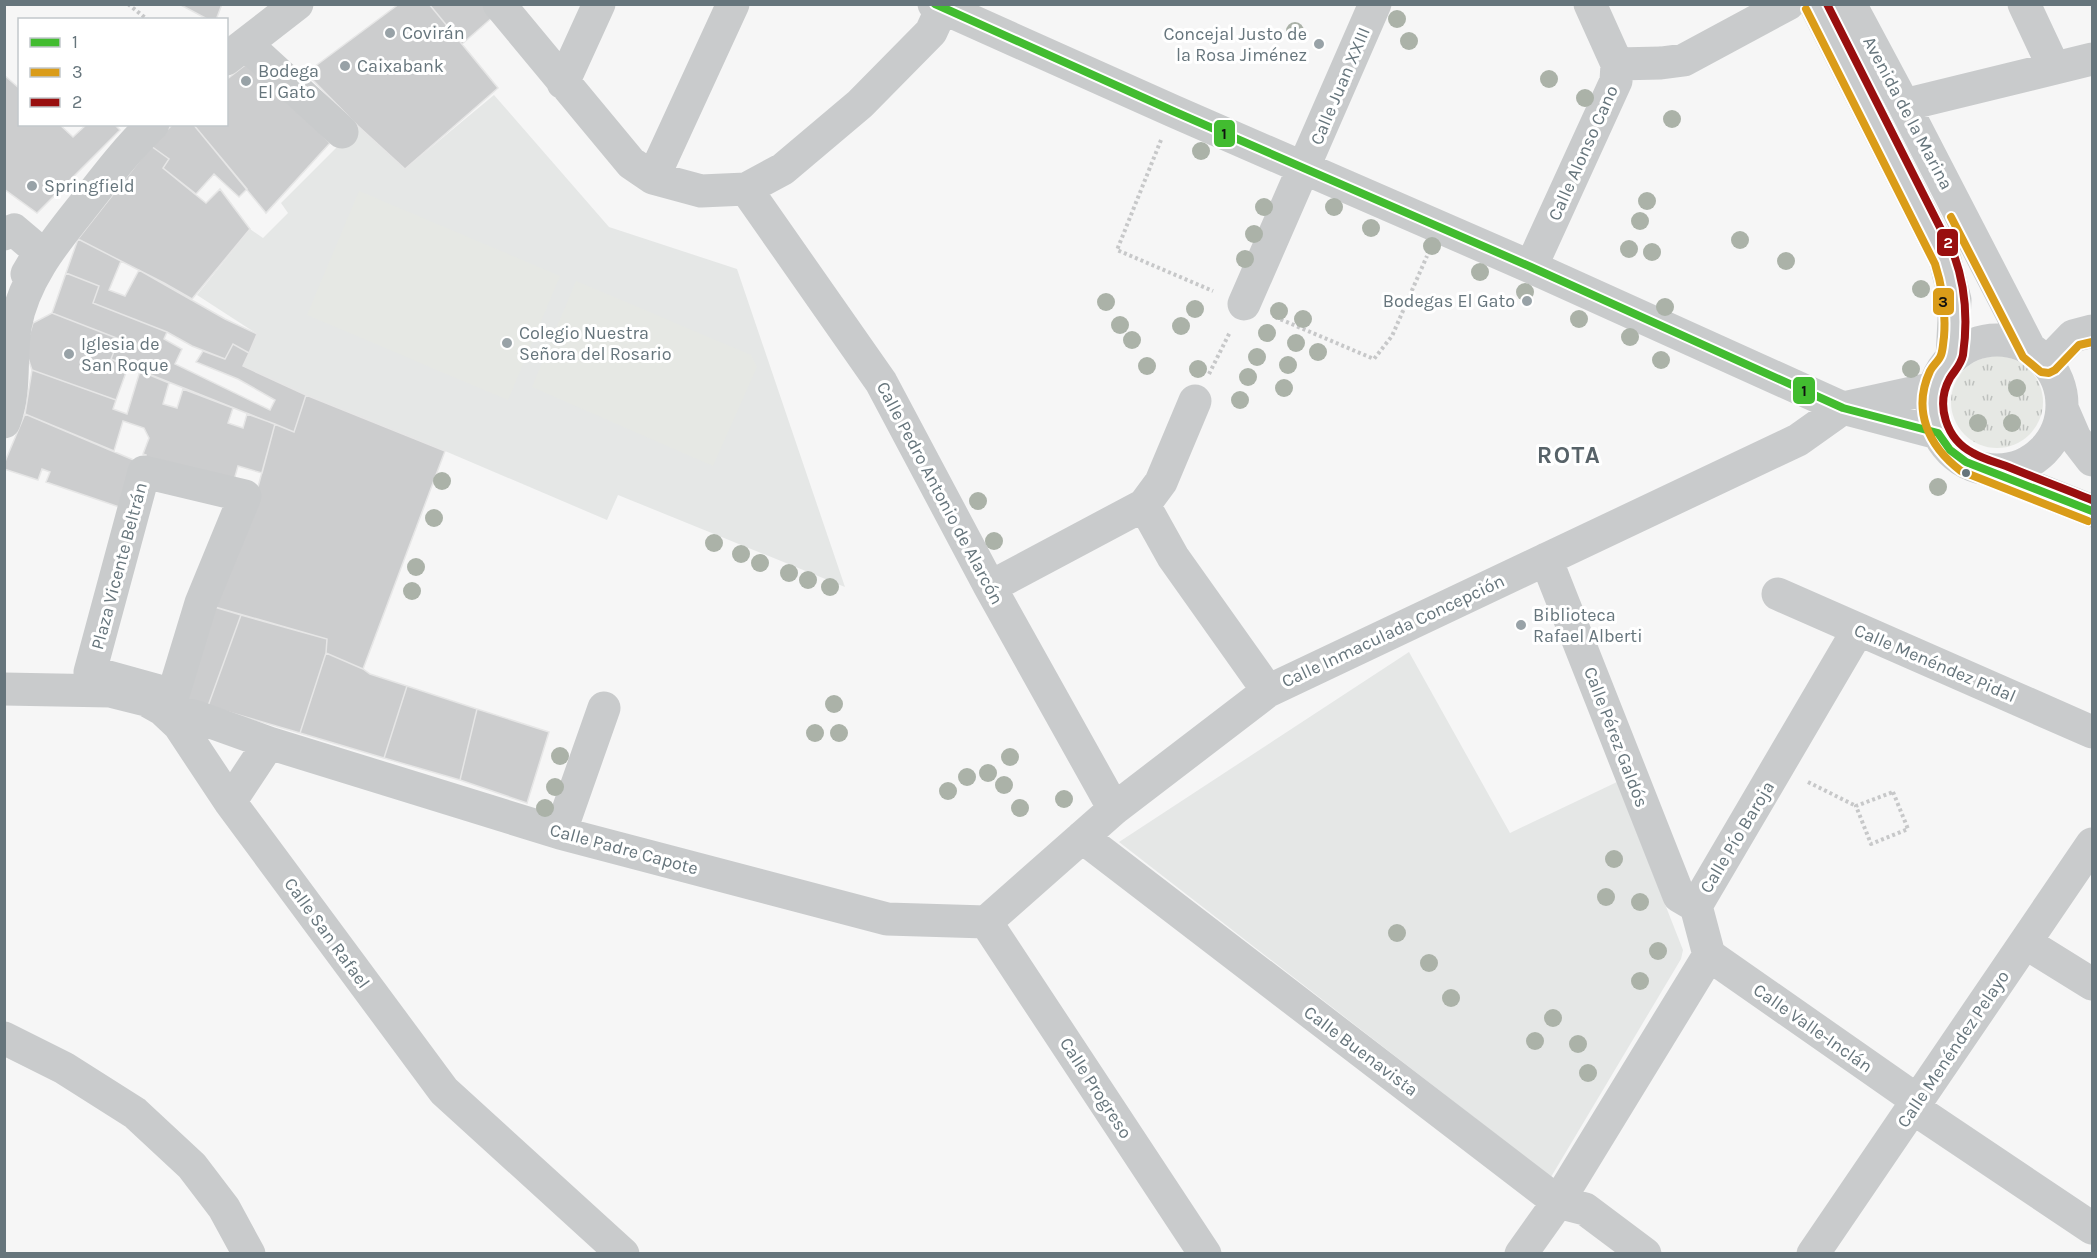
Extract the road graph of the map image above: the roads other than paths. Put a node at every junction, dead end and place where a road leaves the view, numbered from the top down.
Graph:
1 (297, 4) edge
2 (499, 4) edge
3 (599, 4) edge
4 (733, 4) edge
5 (1375, 4) edge
6 (1590, 4) edge
7 (1788, 4) edge
8 (1815, 4) edge
9 (1850, 4) edge
10 (2024, 4) edge
11 (938, 6) edge
12 (236, 51) edge
13 (2092, 58) edge
14 (1617, 64) junction
15 (2054, 68) junction
16 (563, 83) junction
17 (1904, 105) junction
18 (151, 126) edge
19 (342, 132) dead end
20 (1305, 168) junction
21 (653, 178) junction
22 (746, 189) junction
23 (18, 236) edge
24 (1531, 267) junction
25 (1244, 304) road end
26 (2092, 331) edge
27 (2038, 356) junction
28 (1952, 358) junction
29 (8, 373) edge
30 (1934, 388) junction
31 (1196, 401) road end
32 (1843, 408) junction
33 (2062, 408) junction
34 (4, 422) edge
35 (1938, 433) junction
36 (2092, 460) edge
37 (1986, 470) junction
38 (1144, 505) junction
39 (2092, 511) edge
40 (1546, 559) junction
41 (990, 587) junction
42 (1778, 594) dead end
43 (1858, 630) junction
44 (4, 689) edge
45 (1268, 691) junction
46 (167, 702) junction
47 (604, 708) dead end
48 (2092, 731) edge
49 (268, 743) junction
50 (230, 802) junction
51 (1114, 808) junction
52 (560, 833) junction
53 (1082, 837) junction
54 (2092, 844) edge
55 (1696, 906) junction
56 (986, 922) junction
57 (2026, 943) junction
58 (1709, 955) junction
59 (2092, 984) edge
60 (4, 1038) edge
61 (1915, 1105) junction
62 (1558, 1202) junction
63 (2092, 1228) edge
64 (249, 1254) edge
65 (623, 1254) edge
66 (1205, 1254) edge
67 (1521, 1254) edge
68 (1645, 1254) edge
69 (1813, 1254) edge

1 - 12 street
2 - 16 street
3 - 16 street
4 - 21 street
5 - 20 street, Calle Juan XXIII
6 - 14 street, Calle Alonso Cano
7 - 14 street
8 - 28 street, Avenida de la Marina
9 - 17 street, Avenida de la Marina
10 - 15 street
11 - 20 street
11 - 22 street
12 - 19 street
13 - 15 street
14 - 24 street, Calle Alonso Cano
15 - 17 street
16 - 21 street
17 - 27 street, Avenida de la Marina
18 - 23 street
20 - 24 street
20 - 25 street, Calle Juan XXIII
21 - 22 street
22 - 41 street, Calle Pedro Antonio de Alarcón
23 - 29 street
24 - 32 street
26 - 27 street
27 - 28 street
27 - 33 street
28 - 30 street
29 - 34 street
30 - 32 street
30 - 35 street
31 - 38 street
32 - 35 street
32 - 40 street, Calle Inmaculada Concepción
33 - 36 street
33 - 37 street
35 - 37 street
37 - 39 street
38 - 41 street
38 - 45 street
40 - 45 street, Calle Inmaculada Concepción
40 - 55 street, Calle Pérez Galdós
41 - 51 street, Calle Pedro Antonio de Alarcón
42 - 43 street, Calle Menéndez Pidal
43 - 48 street, Calle Menéndez Pidal
43 - 55 street, Calle Pío Baroja
44 - 46 street, Calle San Rafael
45 - 51 street, Calle Inmaculada Concepción
46 - 46 street, Plaza Vicente Beltrán
46 - 49 street, Calle Padre Capote
46 - 50 street, Calle San Rafael
47 - 52 street
49 - 50 street
49 - 52 street, Calle Padre Capote
50 - 65 street, Calle San Rafael
51 - 53 street, Calle Inmaculada Concepción
52 - 56 street, Calle Padre Capote
53 - 56 street, Calle Inmaculada Concepción
53 - 62 street, Calle Buenavista
54 - 57 street, Calle Menéndez Pelayo
55 - 58 street, Calle Pío Baroja
56 - 66 street, Calle Progreso
57 - 59 street
57 - 61 street, Calle Menéndez Pelayo
58 - 61 street, Calle Valle-Inclán
58 - 62 street
60 - 64 street
61 - 63 street, Calle Valle-Inclán
61 - 69 street, Calle Menéndez Pelayo
62 - 67 street
62 - 68 street, Calle Buenavista

